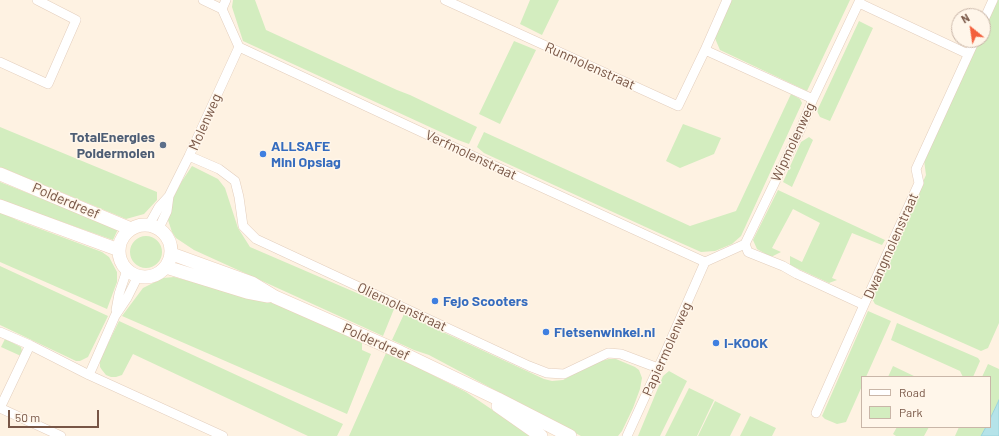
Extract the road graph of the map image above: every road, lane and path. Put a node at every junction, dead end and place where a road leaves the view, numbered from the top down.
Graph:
1 (37, 0) edge
2 (203, 0) edge
3 (445, 0) edge
4 (727, 0) edge
5 (859, 2) edge
6 (224, 4) edge
7 (239, 46) junction
8 (971, 48) edge
9 (705, 50) junction
10 (968, 54) junction
11 (0, 62) edge
12 (813, 99) junction
13 (189, 156) junction
14 (0, 174) edge
15 (0, 206) edge
16 (154, 227) junction
17 (131, 229) junction
18 (745, 244) junction
19 (119, 250) junction
20 (172, 254) junction
21 (705, 262) junction
22 (166, 267) junction
23 (127, 270) junction
24 (138, 276) junction
25 (275, 297) junction
26 (864, 305) junction
27 (115, 316) junction
28 (0, 332) edge
29 (30, 345) junction
30 (658, 368) junction
31 (89, 375) junction
32 (476, 389) junction
33 (0, 408) edge
34 (816, 413) dead end
35 (61, 436) edge
36 (223, 436) edge
37 (541, 436) edge
38 (570, 436) edge
39 (627, 436) edge

1 - 11 street
2 - 6 street
3 - 9 street, Runmolenstraat
4 - 9 street, Runmolenstraat
5 - 10 street
5 - 12 street, Wipmolenweg
6 - 7 street
7 - 13 street, Molenweg
7 - 21 street, Verfmolenstraat
8 - 10 street, Dwangmolenstraat
9 - 12 street
10 - 26 street, Dwangmolenstraat
12 - 18 street, Wipmolenweg
13 - 16 street, Molenweg
13 - 30 street, Oliemolenstraat
14 - 17 main road, Polderdreef
15 - 19 main road, Polderdreef
16 - 17 main road
16 - 20 main road
17 - 19 main road
18 - 21 street
18 - 26 street, Dwangmolenstraat
19 - 23 main road
20 - 22 main road
20 - 25 main road, Polderdreef
21 - 30 street, Papiermolenweg
22 - 24 main road
22 - 25 main road, Polderdreef
23 - 24 main road
23 - 27 street
24 - 27 street
25 - 32 main road, Polderdreef
26 - 34 street, Dwangmolenstraat
27 - 31 street
28 - 29 street
29 - 31 street
29 - 33 street
30 - 39 street, Papiermolenweg
31 - 36 street
32 - 37 main road, Polderdreef
32 - 38 main road, Polderdreef
33 - 35 street

